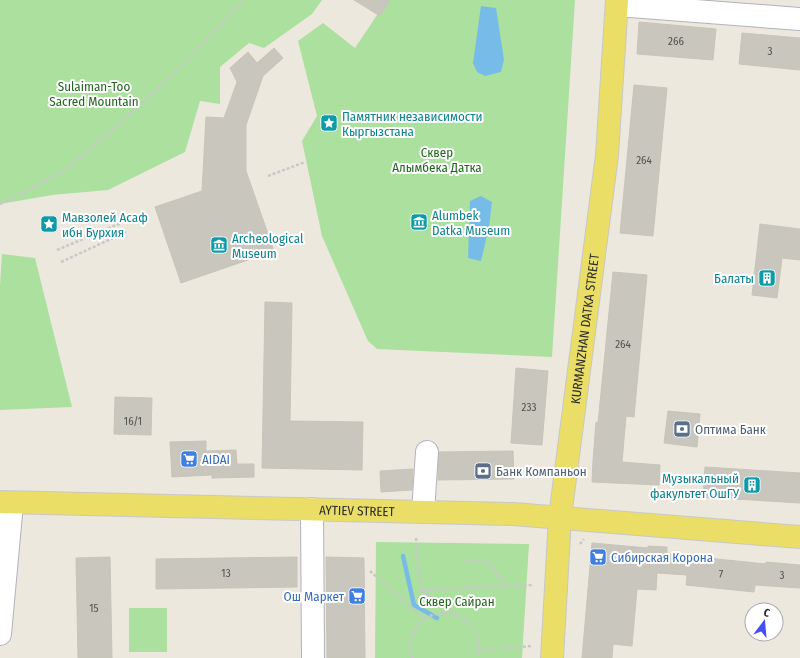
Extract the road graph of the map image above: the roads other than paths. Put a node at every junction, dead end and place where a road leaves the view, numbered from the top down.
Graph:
1 (617, 2) edge
2 (800, 19) edge
3 (427, 452) dead end
4 (6, 503) edge
5 (312, 509) junction
6 (423, 512) junction
7 (560, 517) junction
8 (800, 537) edge
9 (0, 634) edge
10 (313, 658) edge
11 (552, 658) edge

1 - 2 street
1 - 7 main road, KURMANZHAN DATKA STREET
3 - 6 street
4 - 5 main road, AYTIEV STREET
4 - 9 street
5 - 6 main road, AYTIEV STREET
5 - 10 street
6 - 7 main road, AYTIEV STREET
7 - 8 main road, AYTIEV STREET
7 - 11 main road, KURMANZHAN DATKA STREET

